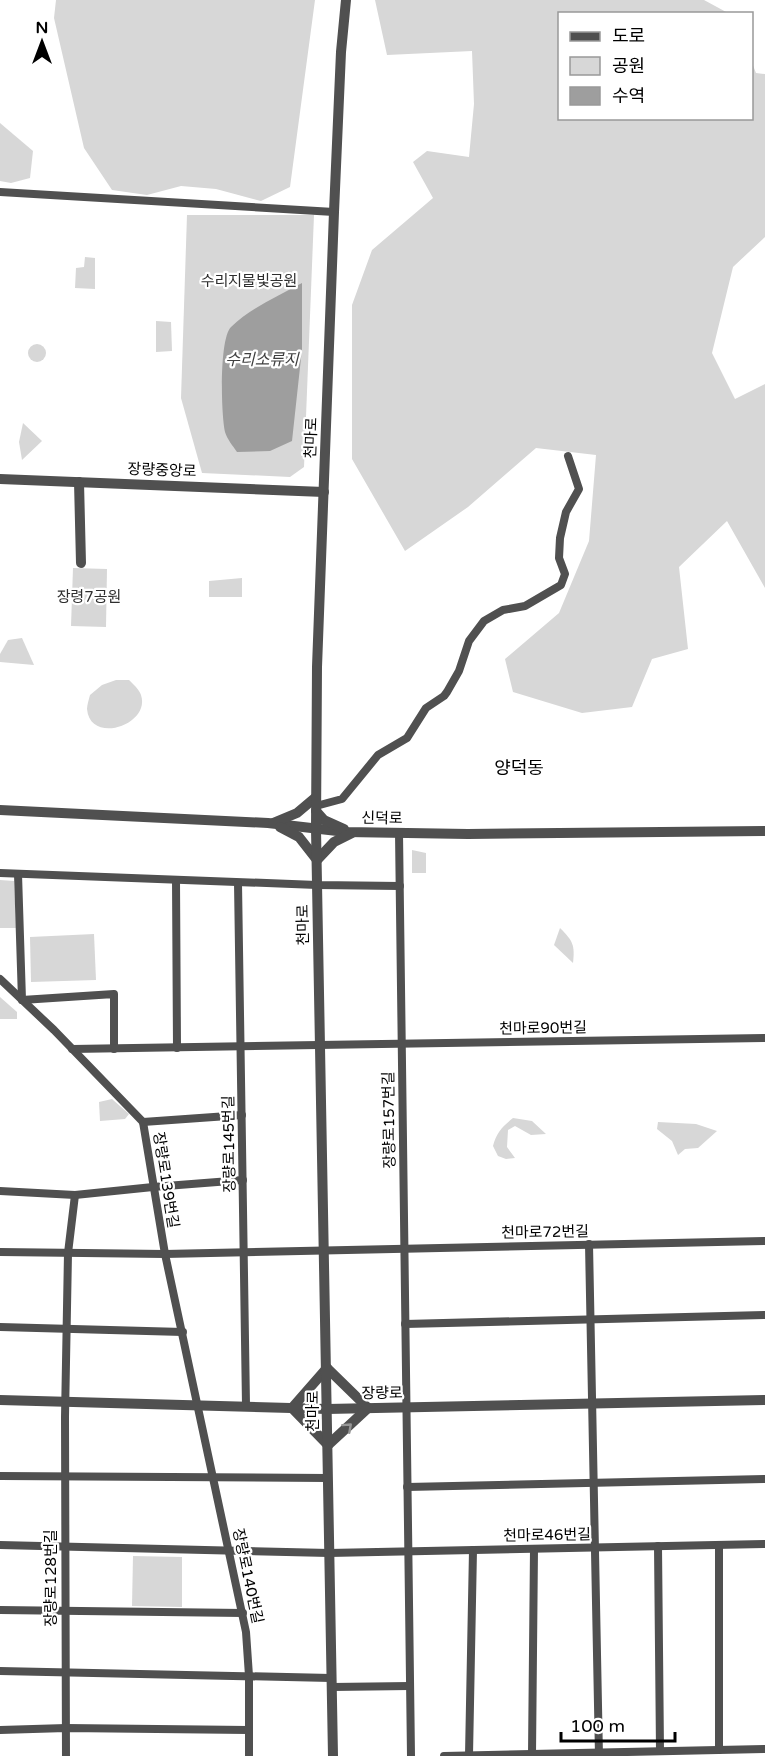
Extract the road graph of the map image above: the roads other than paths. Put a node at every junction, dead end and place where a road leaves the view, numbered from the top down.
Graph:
1 (346, 0) edge
2 (0, 192) edge
3 (334, 212) junction
4 (568, 456) dead end
5 (0, 479) edge
6 (79, 482) junction
7 (324, 492) junction
8 (81, 563) dead end
9 (316, 804) junction
10 (0, 810) edge
11 (272, 823) junction
12 (316, 829) junction
13 (765, 831) edge
14 (352, 832) junction
15 (399, 833) junction
16 (316, 860) junction
17 (0, 873) edge
18 (18, 874) junction
19 (176, 880) junction
20 (238, 883) junction
21 (317, 885) junction
22 (400, 886) junction
23 (0, 979) edge
24 (22, 1000) junction
25 (765, 1038) edge
26 (402, 1044) junction
27 (321, 1045) junction
28 (241, 1046) junction
29 (177, 1048) junction
30 (72, 1049) junction
31 (114, 1049) junction
32 (242, 1115) junction
33 (143, 1122) junction
34 (243, 1180) junction
35 (153, 1187) junction
36 (0, 1191) edge
37 (75, 1195) junction
38 (765, 1241) edge
39 (589, 1244) junction
40 (404, 1248) junction
41 (325, 1250) junction
42 (0, 1252) edge
43 (245, 1252) junction
44 (68, 1253) junction
45 (165, 1254) junction
46 (765, 1315) edge
47 (590, 1320) junction
48 (405, 1324) junction
49 (0, 1327) edge
50 (67, 1328) junction
51 (183, 1332) junction
52 (327, 1368) junction
53 (0, 1400) edge
54 (765, 1400) edge
55 (66, 1401) junction
56 (197, 1404) junction
57 (591, 1404) junction
58 (246, 1406) junction
59 (292, 1408) junction
60 (368, 1408) junction
61 (406, 1408) junction
62 (327, 1409) junction
63 (328, 1445) junction
64 (0, 1476) edge
65 (65, 1476) junction
66 (212, 1476) junction
67 (328, 1478) junction
68 (765, 1479) edge
69 (592, 1483) junction
70 (407, 1486) junction
71 (765, 1544) edge
72 (0, 1545) edge
73 (719, 1545) junction
74 (64, 1546) junction
75 (658, 1546) junction
76 (594, 1547) junction
77 (229, 1549) junction
78 (534, 1549) junction
79 (473, 1550) junction
80 (408, 1551) junction
81 (329, 1553) junction
82 (0, 1610) edge
83 (64, 1610) junction
84 (243, 1613) junction
85 (0, 1671) edge
86 (65, 1672) junction
87 (249, 1676) junction
88 (331, 1682) junction
89 (410, 1686) junction
90 (66, 1728) junction
91 (0, 1730) edge
92 (248, 1730) junction
93 (765, 1749) edge
94 (719, 1750) junction
95 (660, 1751) junction
96 (532, 1754) junction
97 (599, 1754) edge
98 (469, 1755) edge
99 (66, 1756) edge
100 (249, 1756) edge
101 (333, 1756) edge
102 (411, 1756) edge
103 (444, 1756) edge

1 - 3 street, 천마로
2 - 3 street
3 - 7 street, 천마로
4 - 9 street
5 - 6 street, 장량중앙로
6 - 7 street, 장량중앙로
6 - 8 street
7 - 9 street, 천마로
9 - 11 street
9 - 12 street, 천마로
9 - 14 street
10 - 11 street, 신덕로
11 - 12 street, 신덕로
11 - 16 street
12 - 14 street, 신덕로
12 - 16 street, 천마로
13 - 15 street, 신덕로
14 - 15 street, 신덕로
14 - 16 street
15 - 22 street, 장량로157번길
16 - 21 street, 천마로
17 - 18 street
18 - 19 street
18 - 24 street
19 - 20 street
19 - 29 street
20 - 21 street
20 - 28 street, 장량로145번길
21 - 22 street
21 - 27 street, 천마로
22 - 26 street, 장량로157번길
23 - 24 street, 장량로139번길
24 - 30 street, 장량로139번길
24 - 31 street
25 - 26 street, 천마로90번길
26 - 27 street, 천마로90번길
26 - 40 street, 장량로157번길
27 - 28 street, 천마로90번길
27 - 41 street, 천마로
28 - 29 street, 천마로90번길
28 - 32 street, 장량로145번길
29 - 31 street, 천마로90번길
30 - 31 street, 천마로90번길
30 - 33 street, 장량로139번길
32 - 33 street
32 - 34 street, 장량로145번길
33 - 35 street, 장량로139번길
34 - 35 street
34 - 43 street, 장량로145번길
35 - 37 street
35 - 45 street, 장량로139번길
36 - 37 street
37 - 44 street, 장량로128번길
38 - 39 street, 천마로72번길
39 - 40 street, 천마로72번길
39 - 47 street
40 - 41 street, 천마로72번길
40 - 48 street, 장량로157번길
41 - 43 street, 천마로72번길
41 - 52 street, 천마로
42 - 44 street, 천마로72번길
43 - 45 street, 천마로72번길
43 - 58 street, 장량로145번길
44 - 45 street, 천마로72번길
44 - 50 street, 장량로128번길
45 - 51 street, 장량로139번길
46 - 47 street
47 - 48 street
47 - 57 street
48 - 61 street, 장량로157번길
49 - 50 street
50 - 51 street
50 - 55 street, 장량로128번길
51 - 56 street, 장량로139번길
52 - 59 street
52 - 60 street
52 - 62 street, 천마로
53 - 55 street, 장량로
54 - 57 street, 장량로
55 - 56 street, 장량로
55 - 65 street, 장량로128번길
56 - 58 street, 장량로
56 - 66 street, 장량로140번길
57 - 61 street, 장량로
57 - 69 street
58 - 59 street, 장량로
59 - 62 street, 장량로
59 - 63 street
60 - 61 street, 장량로
60 - 62 street, 장량로
63 -> 60 street
61 - 70 street, 장량로157번길
62 - 63 street, 천마로
63 - 67 street, 천마로
64 - 65 street
65 - 66 street
65 - 74 street, 장량로128번길
66 - 67 street
66 - 77 street, 장량로140번길
67 - 81 street, 천마로
68 - 69 street
69 - 70 street
69 - 76 street
70 - 80 street, 장량로157번길
71 - 73 street, 천마로46번길
72 - 74 street, 천마로46번길
73 - 75 street, 천마로46번길
73 - 94 street
74 - 77 street, 천마로46번길
74 - 83 street, 장량로128번길
75 - 76 street, 천마로46번길
75 - 95 street
76 - 78 street, 천마로46번길
76 - 97 street
77 - 81 street, 천마로46번길
77 - 84 street, 장량로140번길
78 - 79 street, 천마로46번길
78 - 96 street
79 - 80 street, 천마로46번길
79 - 98 street
80 - 81 street, 천마로46번길
80 - 89 street, 장량로157번길
81 - 88 street, 천마로
82 - 83 street
83 - 84 street
83 - 86 street, 장량로128번길
84 - 87 street, 장량로140번길
85 - 86 street
86 - 87 street
86 - 90 street, 장량로128번길
87 - 88 street
87 - 92 street, 장량로140번길
88 - 89 street
88 - 101 street, 천마로
89 - 102 street, 장량로157번길
90 - 91 street
90 - 92 street
90 - 99 street, 장량로128번길
92 - 100 street, 장량로140번길
93 - 94 street
94 - 95 street
95 - 97 street
96 - 97 street
96 - 98 street
98 - 103 street

